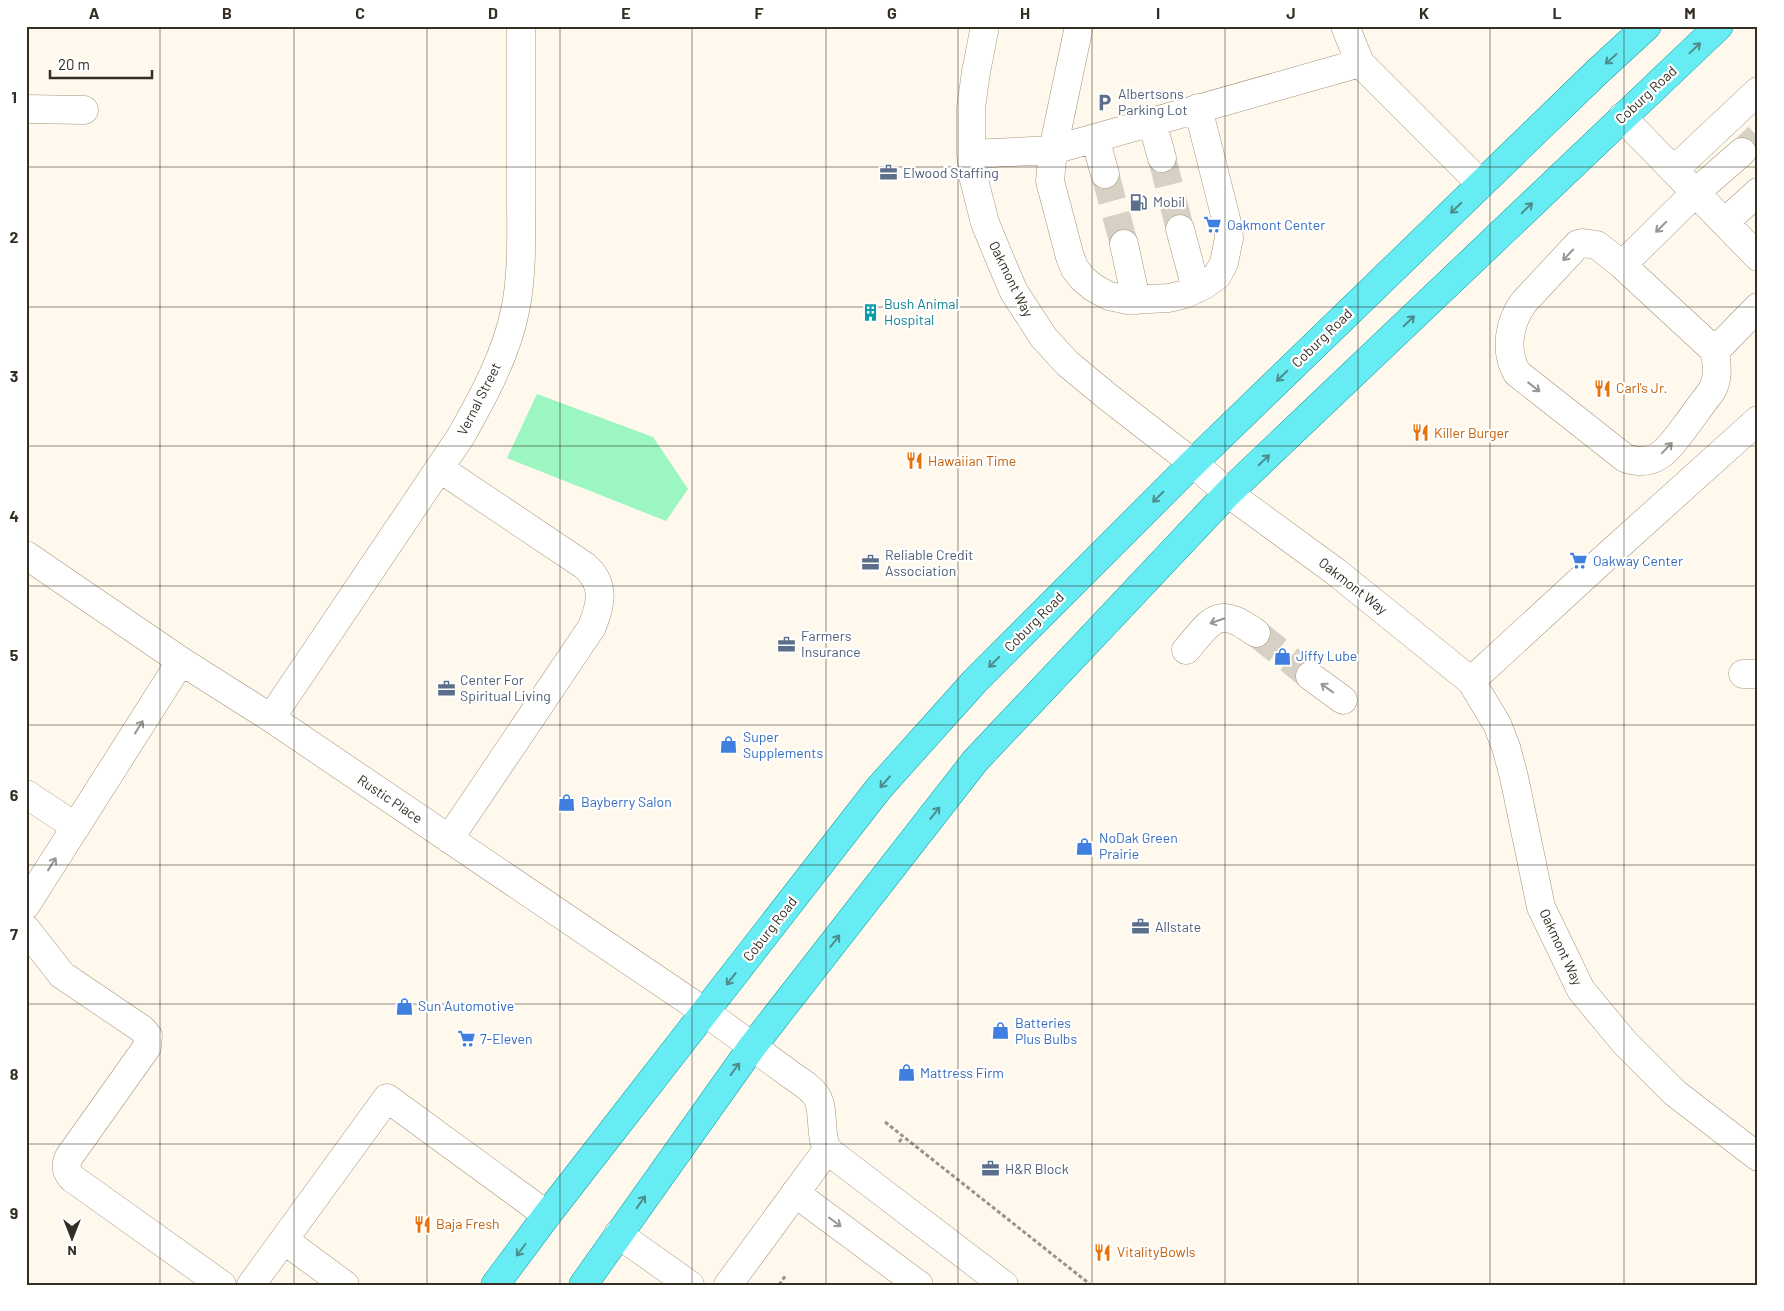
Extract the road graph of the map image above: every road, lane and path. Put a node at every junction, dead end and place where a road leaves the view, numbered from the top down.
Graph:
1 (521, 26) edge
2 (985, 26) edge
3 (1079, 26) edge
4 (1345, 26) edge
5 (1647, 26) edge
6 (1719, 26) edge
7 (1360, 62) junction
8 (1758, 91) edge
9 (1198, 108) junction
10 (26, 109) edge
11 (84, 110) dead end
12 (1622, 117) junction
13 (1152, 122) junction
14 (1095, 138) junction
15 (1053, 150) junction
16 (1742, 152) tunnel mouth
17 (971, 154) junction
18 (1162, 158) tunnel mouth
19 (1674, 170) junction
20 (1105, 174) tunnel mouth
21 (1481, 184) junction
22 (1696, 192) junction
23 (1758, 192) edge
24 (1725, 222) junction
25 (1180, 229) tunnel mouth
26 (1124, 244) tunnel mouth
27 (1758, 257) edge
28 (1622, 265) junction
29 (1196, 289) junction
30 (1136, 300) junction
31 (1758, 307) edge
32 (1715, 351) junction
33 (1758, 420) edge
34 (1193, 462) junction
35 (439, 468) junction
36 (1228, 493) junction
37 (26, 555) edge
38 (1256, 634) tunnel mouth
39 (1186, 650) dead end
40 (181, 661) junction
41 (1310, 676) tunnel mouth
42 (1471, 681) junction
43 (1344, 700) dead end
44 (271, 718) junction
45 (26, 794) edge
46 (76, 827) junction
47 (449, 839) junction
48 (26, 905) edge
49 (26, 929) edge
50 (706, 1012) junction
51 (752, 1047) junction
52 (885, 1122) dead end
53 (903, 1137) junction
54 (899, 1142) dead end
55 (828, 1150) junction
56 (1758, 1157) edge
57 (795, 1193) junction
58 (547, 1215) junction
59 (618, 1234) junction
60 (284, 1240) junction
61 (786, 1275) dead end
62 (222, 1285) edge
63 (251, 1285) edge
64 (345, 1285) edge
65 (495, 1285) edge
66 (583, 1285) edge
67 (690, 1285) edge
68 (728, 1285) edge
69 (779, 1285) edge
70 (919, 1285) edge
71 (1004, 1285) edge
72 (1091, 1285) edge

1 - 35 street, Vernal Street
2 - 17 street, Oakmont Way
3 - 15 street
4 - 7 street
5 -> 21 main road, Coburg Road
12 -> 6 main road, Coburg Road
7 - 9 street
7 - 21 street
8 - 19 street
9 - 13 street
9 - 29 street
10 - 11 street
12 - 19 street
36 -> 12 main road, Coburg Road
13 - 14 street
13 - 18 street
14 - 15 street
14 - 20 street
15 - 17 street
15 - 30 street
16 - 22 street
17 - 34 street, Oakmont Way
19 - 22 street
21 -> 34 main road, Coburg Road
22 - 24 street
22 -> 28 street
23 - 24 street
24 - 27 street
25 - 29 street
26 - 30 street
28 - 32 street
28 -> 32 street
29 - 30 street
31 - 32 street
33 - 42 street
34 - 36 street, Oakmont Way
34 -> 50 main road, Coburg Road
35 - 44 street, Vernal Street
35 - 47 street
36 - 42 street, Oakmont Way
51 -> 36 main road, Coburg Road
37 - 40 street, Rustic Place
38 -> 39 street
40 - 44 street, Rustic Place
46 -> 40 street
43 -> 41 street
42 - 56 street, Oakmont Way
44 - 47 street, Rustic Place
45 - 46 street
48 -> 46 street
47 - 50 street, Rustic Place
49 - 62 street
50 - 51 street, Rustic Place
50 - 58 main road, Coburg Road
51 - 55 street, Rustic Place
59 -> 51 main road, Coburg Road
52 - 53 path
53 - 54 path
53 - 72 path
55 - 57 street
55 - 71 street
57 - 68 street
57 -> 70 street
58 - 60 street
58 -> 65 main road, Coburg Road
59 - 66 main road, Coburg Road
59 - 67 street
60 - 63 street
60 - 64 street
61 - 69 path

